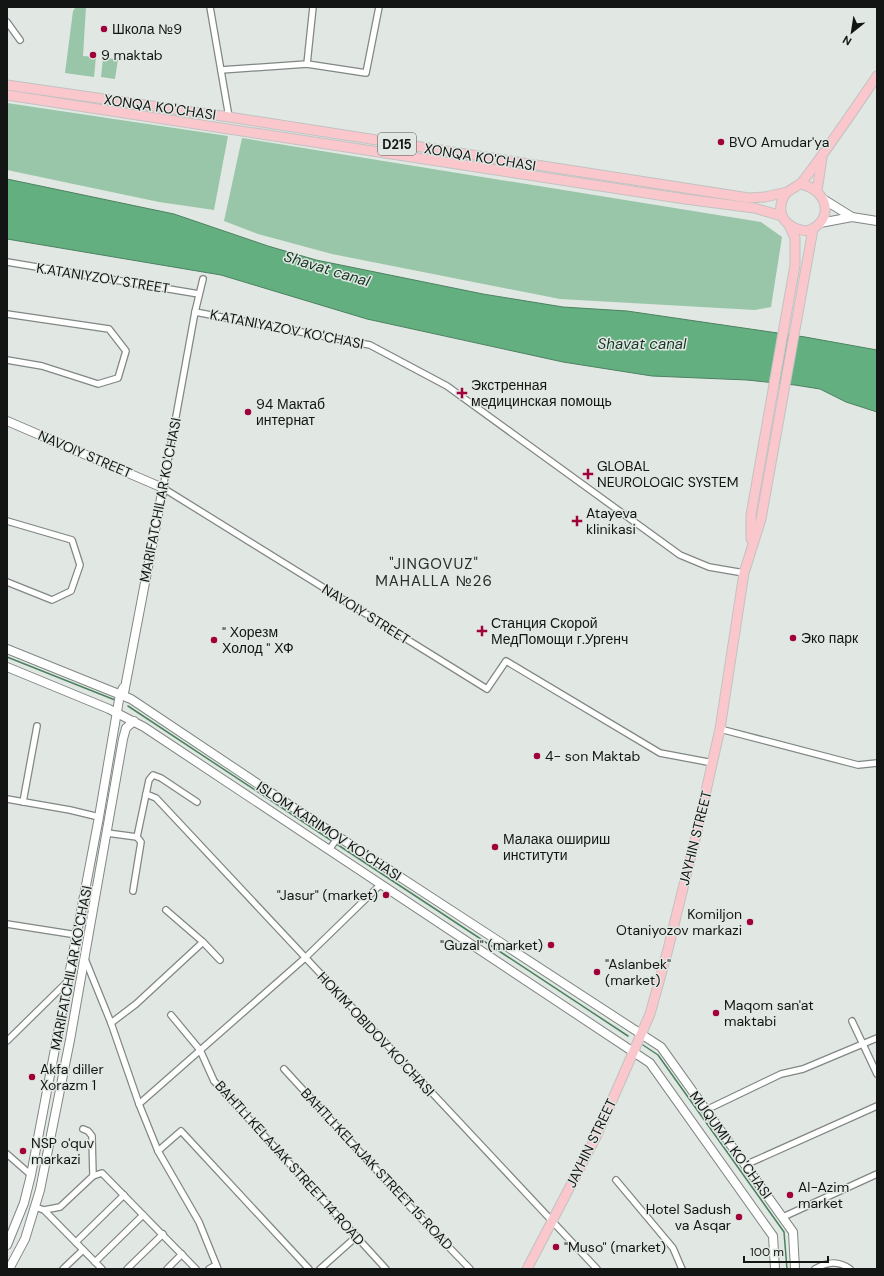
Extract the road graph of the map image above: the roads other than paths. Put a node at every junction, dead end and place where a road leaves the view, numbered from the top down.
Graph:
1 (210, 7) edge
2 (313, 7) edge
3 (379, 7) edge
4 (7, 22) edge
5 (20, 40) dead end
6 (307, 64) junction
7 (221, 70) junction
8 (877, 76) edge
9 (7, 85) edge
10 (7, 95) edge
11 (229, 117) junction
12 (822, 157) junction
13 (800, 184) junction
14 (687, 189) junction
15 (787, 192) junction
16 (820, 195) junction
17 (686, 199) junction
18 (782, 216) junction
19 (852, 217) junction
20 (877, 221) edge
21 (820, 223) junction
22 (789, 225) junction
23 (813, 229) junction
24 (7, 262) edge
25 (203, 279) dead end
26 (199, 294) junction
27 (195, 312) junction
28 (7, 314) edge
29 (7, 360) edge
30 (7, 421) edge
31 (770, 433) junction
32 (163, 488) junction
33 (7, 521) edge
34 (744, 573) junction
35 (7, 582) edge
36 (7, 649) edge
37 (7, 667) edge
38 (122, 692) junction
39 (117, 713) junction
40 (134, 721) junction
41 (36, 726) dead end
42 (720, 729) junction
43 (713, 763) junction
44 (877, 763) edge
45 (146, 794) junction
46 (7, 800) edge
47 (23, 802) junction
48 (197, 802) dead end
49 (99, 817) junction
50 (106, 833) junction
51 (137, 837) junction
52 (338, 837) junction
53 (329, 850) junction
54 (380, 885) junction
55 (133, 891) dead end
56 (166, 910) dead end
57 (7, 924) edge
58 (77, 935) junction
59 (203, 942) junction
60 (84, 956) junction
61 (305, 958) junction
62 (220, 960) dead end
63 (68, 981) junction
64 (171, 1015) dead end
65 (852, 1021) dead end
66 (111, 1023) junction
67 (642, 1033) junction
68 (877, 1038) edge
69 (7, 1041) edge
70 (863, 1044) junction
71 (200, 1050) junction
72 (634, 1052) junction
73 (284, 1069) dead end
74 (877, 1074) edge
75 (139, 1104) junction
76 (877, 1106) edge
77 (706, 1110) junction
78 (82, 1129) dead end
79 (158, 1151) junction
80 (7, 1154) edge
81 (745, 1164) junction
82 (877, 1174) edge
83 (31, 1175) junction
84 (93, 1176) junction
85 (616, 1180) dead end
86 (124, 1195) junction
87 (24, 1203) junction
88 (35, 1207) junction
89 (44, 1210) junction
90 (144, 1215) junction
91 (783, 1217) junction
92 (552, 1222) junction
93 (163, 1234) junction
94 (356, 1237) junction
95 (76, 1242) junction
96 (7, 1245) edge
97 (83, 1250) junction
98 (182, 1254) junction
99 (95, 1262) junction
100 (217, 1267) edge
101 (9, 1269) edge
102 (64, 1269) edge
103 (102, 1269) edge
104 (127, 1269) edge
105 (167, 1269) edge
106 (196, 1269) edge
107 (209, 1269) edge
108 (309, 1269) edge
109 (320, 1269) edge
110 (386, 1269) edge
111 (470, 1269) edge
112 (527, 1269) edge
113 (597, 1269) edge
114 (682, 1269) edge
115 (775, 1269) edge
116 (795, 1269) edge
117 (815, 1269) edge
118 (850, 1269) edge

1 - 7 street
2 - 6 street
3 - 6 street
4 - 5 street
6 - 7 street
7 - 11 street
8 - 12 main road, D215
9 - 11 main road, XONQA KO'CHASI / D215
10 - 17 main road, XONQA KO'CHASI / D215
11 - 14 main road, XONQA KO'CHASI / D215
12 - 13 main road, D215
12 - 16 main road, D215
13 - 15 main road, D215
13 - 16 main road
14 - 15 main road, XONQA KO'CHASI / D215
14 - 17 main road
15 - 18 main road
16 - 19 main road
16 - 21 main road, D215
17 - 18 main road, XONQA KO'CHASI / D215
18 - 22 main road
19 - 20 main road
19 - 21 main road
21 - 23 main road
22 - 23 main road
22 - 31 main road
23 - 31 main road
24 - 26 street, K.ATANIYZOV STREET
25 - 26 street, MARIFATCHILAR KO'CHASI
26 - 27 street, MARIFATCHILAR KO'CHASI
27 - 32 street, MARIFATCHILAR KO'CHASI
27 - 34 street, K.ATANIYAZOV KO'CHASI
28 - 29 street
30 - 32 main road, NAVOIY STREET
31 - 34 main road, JAYHIN STREET
32 - 38 main road, MARIFATCHILAR KO'CHASI
32 - 43 street, NAVOIY STREET
33 - 35 street
34 - 42 main road, JAYHIN STREET
36 - 38 main road, ISLOM KARIMOV KO'CHASI
37 - 39 main road, ISLOM KARIMOV KO'CHASI
38 - 39 main road, MARIFATCHILAR KO'CHASI
38 - 52 main road, ISLOM KARIMOV KO'CHASI
39 - 40 main road, ISLOM KARIMOV KO'CHASI
39 - 49 main road, MARIFATCHILAR KO'CHASI
40 - 50 main road, MARIFATCHILAR KO'CHASI
40 - 53 main road, ISLOM KARIMOV KO'CHASI
41 - 47 street
42 - 43 main road, JAYHIN STREET
42 - 44 street
43 - 67 main road, JAYHIN STREET
45 - 48 street
45 - 51 street
45 - 61 street, HOKIM OBIDOV KO'CHASI
46 - 47 street
47 - 49 street
49 - 58 main road, MARIFATCHILAR KO'CHASI
50 - 51 street
50 - 60 main road, MARIFATCHILAR KO'CHASI
51 - 55 street
52 - 53 street
52 - 67 main road, ISLOM KARIMOV KO'CHASI
53 - 54 main road, ISLOM KARIMOV KO'CHASI
54 - 61 street
54 - 72 main road, ISLOM KARIMOV KO'CHASI
56 - 59 street
57 - 58 street
58 - 63 main road, MARIFATCHILAR KO'CHASI
59 - 62 street
59 - 66 street
60 - 66 street
60 - 88 main road, MARIFATCHILAR KO'CHASI
61 - 71 street
61 - 92 street, HOKIM OBIDOV KO'CHASI
63 - 69 street
63 - 83 main road, MARIFATCHILAR KO'CHASI
64 - 71 street, BAHTLI KELAJAK STREET 14 ROAD
65 - 70 street
66 - 75 street
67 - 72 main road, JAYHIN STREET
67 - 77 main road, MUQUMIY KO'CHASI
68 - 70 street
70 - 74 street
70 - 77 street
71 - 75 street
71 - 94 street, BAHTLI KELAJAK STREET 14 ROAD
72 - 92 main road, JAYHIN STREET
72 - 115 main road, MUQUMIY KO'CHASI
73 - 111 street, BAHTLI KELAJAK STREET 15 ROAD
75 - 79 street
76 - 81 street
77 - 81 main road, MUQUMIY KO'CHASI
78 - 84 street
79 - 100 street
79 - 108 street
80 - 83 street
81 - 91 main road, MUQUMIY KO'CHASI
82 - 91 street
83 - 87 main road, MARIFATCHILAR KO'CHASI
84 - 86 street
84 - 89 street
85 - 114 street
86 - 90 street
86 - 95 street
87 - 88 main road
87 - 96 main road, MARIFATCHILAR KO'CHASI
88 - 89 street
88 - 101 main road, MARIFATCHILAR KO'CHASI
89 - 95 street
90 - 93 street
90 - 99 street
91 - 116 main road, MUQUMIY KO'CHASI
92 - 112 main road, JAYHIN STREET
92 - 113 street, HOKIM OBIDOV KO'CHASI
93 - 98 street
93 - 104 street
94 - 109 street
94 - 110 street, BAHTLI KELAJAK STREET 14 ROAD
95 - 97 street
97 - 99 street
97 - 102 street
98 - 105 street
98 - 106 street
99 - 103 street
100 - 107 street
117 - 118 street

